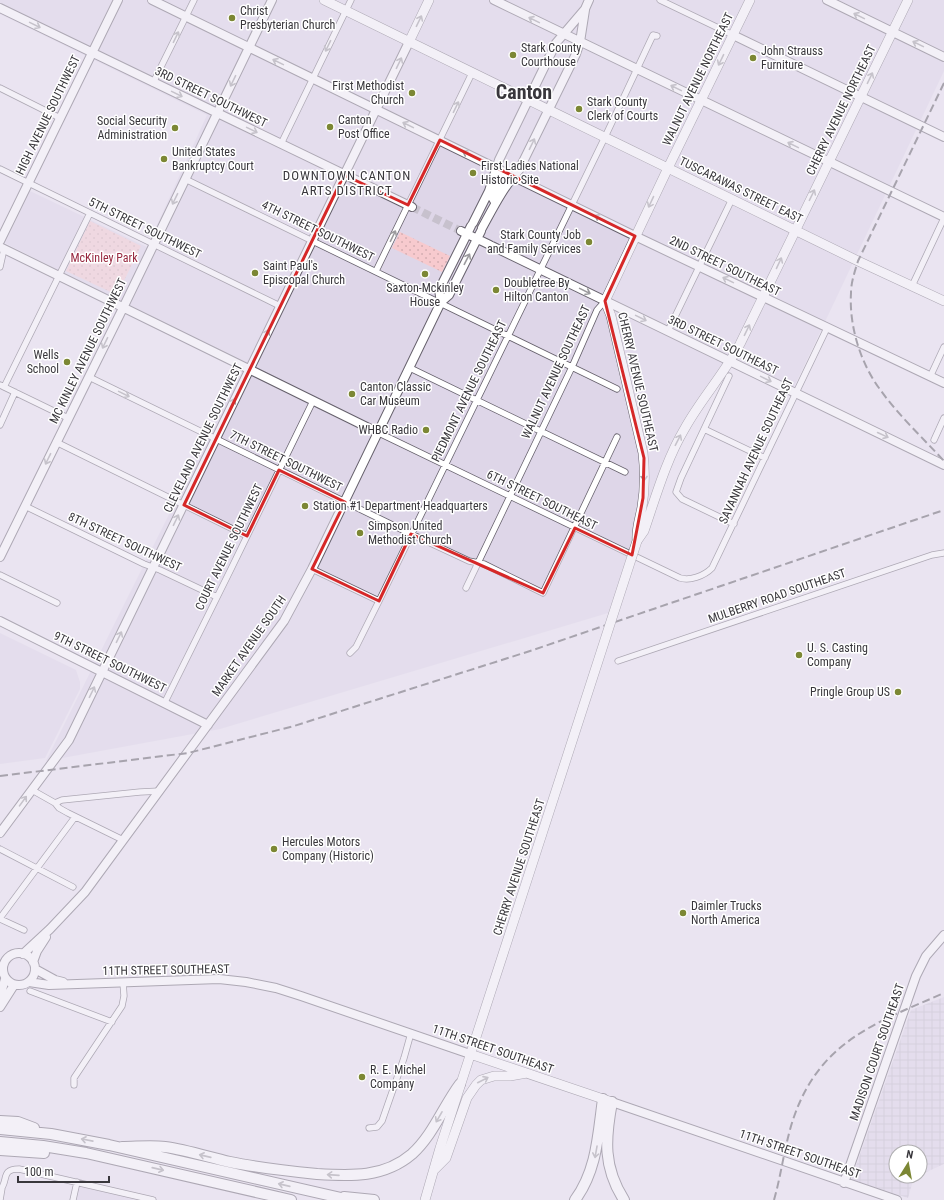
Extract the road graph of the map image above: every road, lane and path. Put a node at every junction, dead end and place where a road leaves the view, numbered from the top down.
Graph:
1 (118, 0) edge
2 (152, 0) edge
3 (194, 0) edge
4 (272, 0) edge
5 (324, 0) edge
6 (351, 0) edge
7 (429, 0) edge
8 (494, 0) edge
9 (589, 0) edge
10 (660, 0) edge
11 (750, 0) edge
12 (826, 0) edge
13 (908, 0) edge
14 (671, 2) edge
15 (507, 3) edge
16 (0, 8) edge
17 (585, 9) junction
18 (345, 11) junction
19 (186, 16) junction
20 (892, 32) junction
21 (562, 34) junction
22 (733, 35) junction
23 (657, 36) dead end
24 (409, 42) junction
25 (580, 42) junction
26 (249, 48) junction
27 (92, 53) junction
28 (944, 57) edge
29 (637, 70) junction
30 (472, 73) junction
31 (312, 78) junction
32 (153, 83) junction
33 (0, 88) edge
34 (860, 97) junction
35 (528, 100) junction
36 (701, 100) junction
37 (376, 109) junction
38 (549, 110) junction
39 (217, 114) junction
40 (60, 118) junction
41 (605, 137) junction
42 (944, 137) edge
43 (440, 140) junction
44 (281, 144) junction
45 (829, 162) junction
46 (668, 168) junction
47 (0, 169) edge
48 (501, 170) junction
49 (344, 175) junction
50 (514, 176) junction
51 (185, 179) junction
52 (28, 183) junction
53 (732, 199) junction
54 (495, 203) junction
55 (571, 204) junction
56 (410, 206) junction
57 (90, 213) junction
58 (944, 218) edge
59 (477, 227) junction
60 (795, 230) junction
61 (469, 235) junction
62 (635, 236) junction
63 (312, 240) junction
64 (0, 241) edge
65 (154, 244) junction
66 (2, 248) edge
67 (700, 266) junction
68 (0, 267) edge
69 (540, 269) junction
70 (376, 271) junction
71 (447, 274) junction
72 (59, 276) junction
73 (457, 279) junction
74 (912, 286) junction
75 (763, 297) junction
76 (944, 300) edge
77 (606, 301) junction
78 (441, 302) junction
79 (280, 306) junction
80 (123, 308) junction
81 (827, 328) junction
82 (668, 331) junction
83 (508, 335) junction
84 (944, 347) edge
85 (731, 362) junction
86 (572, 367) junction
87 (410, 368) junction
88 (249, 370) junction
89 (730, 376) dead end
90 (89, 377) junction
91 (930, 377) junction
92 (944, 383) edge
93 (2, 386) edge
94 (617, 389) dead end
95 (15, 392) junction
96 (796, 394) junction
97 (477, 400) junction
98 (312, 401) junction
99 (68, 418) junction
100 (944, 418) edge
101 (0, 425) edge
102 (704, 429) junction
103 (541, 431) junction
104 (379, 433) junction
105 (617, 437) dead end
106 (216, 439) junction
107 (934, 440) dead end
108 (56, 442) junction
109 (765, 458) junction
110 (606, 463) junction
111 (445, 465) junction
112 (944, 465) edge
113 (279, 470) junction
114 (625, 472) dead end
115 (510, 496) junction
116 (344, 502) junction
117 (184, 505) junction
118 (25, 506) junction
119 (734, 524) junction
120 (575, 528) junction
121 (411, 534) junction
122 (247, 536) junction
123 (637, 541) junction
124 (944, 553) edge
125 (0, 557) edge
126 (478, 563) junction
127 (153, 568) junction
128 (312, 569) junction
129 (0, 575) edge
130 (698, 577) joint
131 (466, 588) dead end
132 (217, 597) junction
133 (379, 601) junction
134 (57, 603) dead end
135 (0, 622) edge
136 (350, 653) dead end
137 (618, 661) dead end
138 (102, 672) junction
139 (165, 702) junction
140 (208, 725) junction
141 (32, 790) junction
142 (160, 791) junction
143 (55, 803) junction
144 (75, 817) junction
145 (0, 833) edge
146 (123, 840) junction
147 (0, 849) edge
148 (37, 868) junction
149 (73, 887) dead end
150 (0, 919) edge
151 (50, 929) junction
152 (24, 930) dead end
153 (944, 935) edge
154 (23, 954) junction
155 (10, 956) junction
156 (0, 958) edge
157 (34, 966) junction
158 (3, 975) edge
159 (29, 982) junction
160 (123, 982) junction
161 (72, 984) junction
162 (14, 985) junction
163 (30, 991) dead end
164 (0, 997) edge
165 (0, 1007) edge
166 (112, 1022) junction
167 (411, 1034) junction
168 (470, 1054) junction
169 (527, 1074) junction
170 (460, 1084) junction
171 (74, 1085) dead end
172 (608, 1101) junction
173 (0, 1121) edge
174 (369, 1128) dead end
175 (0, 1129) edge
176 (51, 1134) junction
177 (0, 1142) edge
178 (122, 1147) junction
179 (0, 1150) edge
180 (120, 1161) junction
181 (432, 1173) junction
182 (77, 1182) junction
183 (844, 1183) junction
184 (1, 1189) edge
185 (327, 1195) junction
186 (0, 1200) edge
187 (73, 1200) edge
188 (153, 1200) edge
189 (291, 1200) edge
190 (350, 1200) edge
191 (374, 1200) edge
192 (424, 1200) edge
193 (575, 1200) edge
194 (624, 1200) edge
195 (897, 1200) edge

1 - 27 street, HIGH AVENUE SOUTHWEST
2 - 19 street, 2ND STREET SOUTHEAST
3 - 19 street
4 - 26 street, MC KINLEY AVENUE SOUTHWEST
5 - 18 main road, TUSCARAWAS STREET EAST
6 - 18 street
24 -> 7 main road
8 - 15 street
9 - 17 street
10 - 14 street
11 - 22 main road, WALNUT AVENUE NORTHEAST
20 -> 12 street
13 - 20 main road, CHERRY AVENUE NORTHEAST
14 - 22 street
21 -> 15 street
16 -> 27 street, 3RD STREET SOUTHWEST
17 - 21 street, MARKET AVENUE SOUTH
17 - 25 street, MARKET AVENUE SOUTH
18 - 24 main road, TUSCARAWAS STREET EAST
18 -> 31 street
19 - 26 street, 2ND STREET SOUTHEAST
32 -> 19 street
28 -> 20 street
34 -> 20 main road, CHERRY AVENUE NORTHEAST
21 - 25 street
21 - 35 street, MARKET AVENUE SOUTH
22 - 34 street
22 -> 36 main road, WALNUT AVENUE NORTHEAST
23 - 29 street, PIEDMONT AVENUE SOUTHEAST
24 - 30 main road, TUSCARAWAS STREET EAST
37 -> 24 street, CLEVELAND AVENUE SOUTHWEST
25 - 29 street
25 - 38 street, MARKET AVENUE SOUTH
31 -> 26 street, 2ND STREET SOUTHEAST
26 -> 39 street, MC KINLEY AVENUE SOUTHWEST
27 - 32 street, 3RD STREET SOUTHWEST
27 - 40 street, HIGH AVENUE SOUTHWEST
36 -> 29 street
29 - 41 street, PIEDMONT AVENUE SOUTHEAST
30 - 35 main road, TUSCARAWAS STREET EAST
43 -> 30 street
31 - 37 street, 2ND STREET SOUTHEAST
31 - 44 street
32 -> 39 street, 3RD STREET SOUTHWEST
33 - 40 street
34 - 42 street
34 - 45 main road, CHERRY AVENUE NORTHEAST
35 - 38 main road, TUSCARAWAS STREET EAST
35 - 48 street, MARKET AVENUE SOUTH
45 -> 36 street
36 - 46 main road, WALNUT AVENUE NORTHEAST
43 -> 37 street, 2ND STREET SOUTHEAST
37 - 49 street, CLEVELAND AVENUE SOUTHWEST
38 - 41 main road, TUSCARAWAS STREET EAST
50 -> 38 street, MARKET AVENUE SOUTH
39 -> 44 street, 3RD STREET SOUTHWEST
39 - 51 street, MC KINLEY AVENUE SOUTHWEST
40 - 52 street, HIGH AVENUE SOUTHWEST
41 - 46 main road, TUSCARAWAS STREET EAST
41 - 55 street, PIEDMONT AVENUE SOUTHEAST
48 -> 43 street, 2ND STREET SOUTHEAST
43 - 56 street
44 - 49 street, 3RD STREET SOUTHWEST
45 - 58 street
60 -> 45 main road, CHERRY AVENUE NORTHEAST
46 - 53 main road, TUSCARAWAS STREET EAST
46 -> 62 main road, WALNUT AVENUE SOUTHEAST
47 - 52 street, 5TH STREET SOUTHWEST
48 - 50 street, 2ND STREET SOUTHEAST
48 - 54 street
48 - 59 street, MARKET AVENUE SOUTH
49 - 56 street, 3RD STREET SOUTHWEST
49 - 63 street, CLEVELAND AVENUE SOUTHWEST
50 - 54 street, MARKET AVENUE SOUTH
50 - 55 street, 2ND STREET SOUTHEAST
51 - 63 street, 4TH STREET SOUTHWEST
51 -> 65 street, MC KINLEY AVENUE SOUTHWEST
52 - 57 street, 5TH STREET SOUTHWEST
52 - 64 street, HIGH AVENUE SOUTHWEST
53 - 60 main road, TUSCARAWAS STREET EAST
53 - 67 street
54 - 59 street, MARKET AVENUE SOUTH
62 -> 55 street, 2ND STREET SOUTHEAST
55 - 69 street, PIEDMONT AVENUE SOUTHEAST
70 -> 56 street
57 - 65 street, 5TH STREET SOUTHWEST
57 - 72 street
58 - 74 street
59 - 61 street, MARKET AVENUE SOUTH
60 - 74 main road, TUSCARAWAS STREET EAST
75 -> 60 main road, CHERRY AVENUE SOUTHEAST
61 - 69 street, 3RD STREET SOUTHEAST
61 - 71 street, MARKET AVENUE SOUTH
73 -> 61 street, MARKET AVENUE SOUTH
62 - 67 street, 2ND STREET SOUTHEAST
62 - 77 main road, WALNUT AVENUE SOUTHEAST
63 - 70 street, 4TH STREET SOUTHWEST
63 - 79 street, CLEVELAND AVENUE SOUTHWEST
65 - 79 street, 5TH STREET SOUTHWEST
65 - 80 street, MC KINLEY AVENUE SOUTHWEST
66 - 68 street
66 - 72 street
75 -> 67 street, 2ND STREET SOUTHEAST
67 - 82 street
69 -> 77 street, 3RD STREET SOUTHEAST
69 - 83 street, PIEDMONT AVENUE SOUTHEAST
70 - 78 street, 4TH STREET SOUTHWEST
71 - 73 street
71 - 78 street, MARKET AVENUE SOUTH
72 - 80 street
72 - 93 street
73 - 78 street, MARKET AVENUE SOUTH
74 - 76 main road, TUSCARAWAS STREET EAST
75 - 81 street, 2ND STREET SOUTHEAST
85 -> 75 main road, CHERRY AVENUE SOUTHEAST
77 -> 82 street, 3RD STREET SOUTHEAST
77 - 86 street, WALNUT AVENUE SOUTHEAST
77 -> 123 main road, CHERRY AVENUE SOUTHEAST
78 - 83 street, 4TH STREET SOUTHWEST
78 - 87 street, MARKET AVENUE SOUTH
88 -> 79 street, CLEVELAND AVENUE SOUTHWEST
80 - 88 street
80 -> 90 street, MC KINLEY AVENUE SOUTHWEST
81 - 91 street, 2ND STREET SOUTHEAST
81 - 96 street, SAVANNAH AVENUE SOUTHEAST
82 - 85 street, 3RD STREET SOUTHEAST
83 - 86 street, 4TH STREET SOUTHWEST
83 - 97 street, PIEDMONT AVENUE SOUTHEAST
84 - 91 street
85 -> 96 street, 3RD STREET SOUTHEAST
123 -> 85 main road, CHERRY AVENUE SOUTHEAST
86 - 94 street, 4TH STREET SOUTHWEST
86 - 103 street, WALNUT AVENUE SOUTHEAST
87 - 97 street
87 - 104 street, MARKET AVENUE SOUTH
88 - 98 street
106 -> 88 street, CLEVELAND AVENUE SOUTHWEST
89 - 102 street
90 - 99 street, MC KINLEY AVENUE SOUTHWEST
90 -> 106 street, 7TH STREET SOUTHWEST
91 - 92 street, 2ND STREET SOUTHEAST
93 - 95 street
95 - 99 street
95 - 101 street
96 - 109 street, SAVANNAH AVENUE SOUTHEAST
96 -> 112 street, 3RD STREET SOUTHEAST
97 - 103 street
97 - 111 street, PIEDMONT AVENUE SOUTHEAST
98 - 104 street
98 - 113 street, COURT AVENUE SOUTHWEST
99 - 108 street, MC KINLEY AVENUE SOUTHWEST
100 - 107 street
102 - 109 street
102 - 119 street
103 - 110 street
103 - 115 street, WALNUT AVENUE SOUTHEAST
104 - 111 street, 6TH STREET SOUTHEAST
104 - 116 street, MARKET AVENUE SOUTH
105 - 110 street
106 - 113 street, 7TH STREET SOUTHWEST
106 - 117 street, CLEVELAND AVENUE SOUTHWEST
108 - 117 street
108 -> 118 street, MC KINLEY AVENUE SOUTHWEST
109 - 119 street, SAVANNAH AVENUE SOUTHEAST
110 - 114 street
110 - 120 street
111 - 115 street, 6TH STREET SOUTHEAST
111 - 121 street, PIEDMONT AVENUE SOUTHEAST
113 - 116 street, 7TH STREET SOUTHWEST
113 - 122 street, COURT AVENUE SOUTHWEST
115 - 120 street, 6TH STREET SOUTHEAST
115 - 126 street, WALNUT AVENUE SOUTHEAST
116 - 121 street, 7TH STREET SOUTHWEST
116 - 128 street, MARKET AVENUE SOUTH
117 - 122 street
127 -> 117 street, CLEVELAND AVENUE SOUTHWEST
118 - 125 street, MC KINLEY AVENUE SOUTHWEST
118 - 127 street, 8TH STREET SOUTHWEST
119 - 130 street, SAVANNAH AVENUE SOUTHEAST
120 - 126 street, 7TH STREET SOUTHWEST
120 - 130 street, 6TH STREET SOUTHEAST
121 - 126 street, 7TH STREET SOUTHWEST
121 - 133 street, PIEDMONT AVENUE SOUTHEAST
122 - 132 street, COURT AVENUE SOUTHWEST
123 - 168 main road, CHERRY AVENUE SOUTHEAST, bridge
124 - 137 street, MULBERRY ROAD SOUTHEAST
126 - 131 street, WALNUT AVENUE SOUTHEAST
127 - 132 street, 8TH STREET SOUTHWEST
138 -> 127 street, CLEVELAND AVENUE SOUTHWEST
128 - 133 street
128 - 140 street, MARKET AVENUE SOUTH
129 - 134 street
132 - 139 street, COURT AVENUE SOUTHWEST
133 - 136 street, PIEDMONT AVENUE SOUTHEAST
135 - 138 street, 9TH STREET SOUTHWEST
138 - 139 street, 9TH STREET SOUTHWEST
141 -> 138 street, CLEVELAND AVENUE SOUTHWEST
139 - 140 street, 9TH STREET SOUTHWEST
140 - 142 street, MARKET AVENUE SOUTH
141 - 143 street
145 -> 141 street, CLEVELAND AVENUE SOUTHWEST
142 - 143 street
142 - 146 street, MARKET AVENUE SOUTH
143 - 144 street
144 - 146 street
144 - 148 street
146 - 151 street, MARKET AVENUE SOUTH
147 - 148 street
148 - 149 street
148 - 150 street
150 - 152 street
151 - 154 street, MARKET AVENUE SOUTH
151 - 157 street, MARKET AVENUE SOUTH
153 - 183 street, MADISON COURT SOUTHEAST
154 - 155 street
154 - 157 street
155 - 156 street
155 - 158 street
157 - 159 street
157 - 161 street, 11TH STREET SOUTHEAST
158 - 162 street
158 - 164 street
159 - 161 street, 11TH STREET SOUTHEAST
159 - 162 street
160 - 161 street, 11TH STREET SOUTHEAST
160 - 166 street
160 - 167 street, 11TH STREET SOUTHEAST
162 - 165 street
163 - 166 street
166 - 171 street
167 - 168 street, 11TH STREET SOUTHEAST
167 - 174 street
168 - 169 main road, 11TH STREET SOUTHEAST
168 - 170 main road, CHERRY AVENUE SOUTHEAST
169 - 172 main road, 11TH STREET SOUTHEAST
181 -> 169 main road
170 -> 178 highway
170 - 181 main road, CHERRY AVENUE SOUTHEAST
172 - 183 street, 11TH STREET SOUTHEAST
172 -> 193 highway
172 - 194 highway
173 - 176 highway
175 - 176 highway
178 -> 176 highway
177 - 180 highway
185 -> 178 highway
179 - 180 highway
180 -> 189 highway
181 - 192 main road, CHERRY AVENUE SOUTHEAST
182 - 184 street
182 - 187 street
182 - 188 street
183 - 195 street, 11TH STREET SOUTHEAST
184 - 186 street
185 - 190 highway
185 - 191 highway

